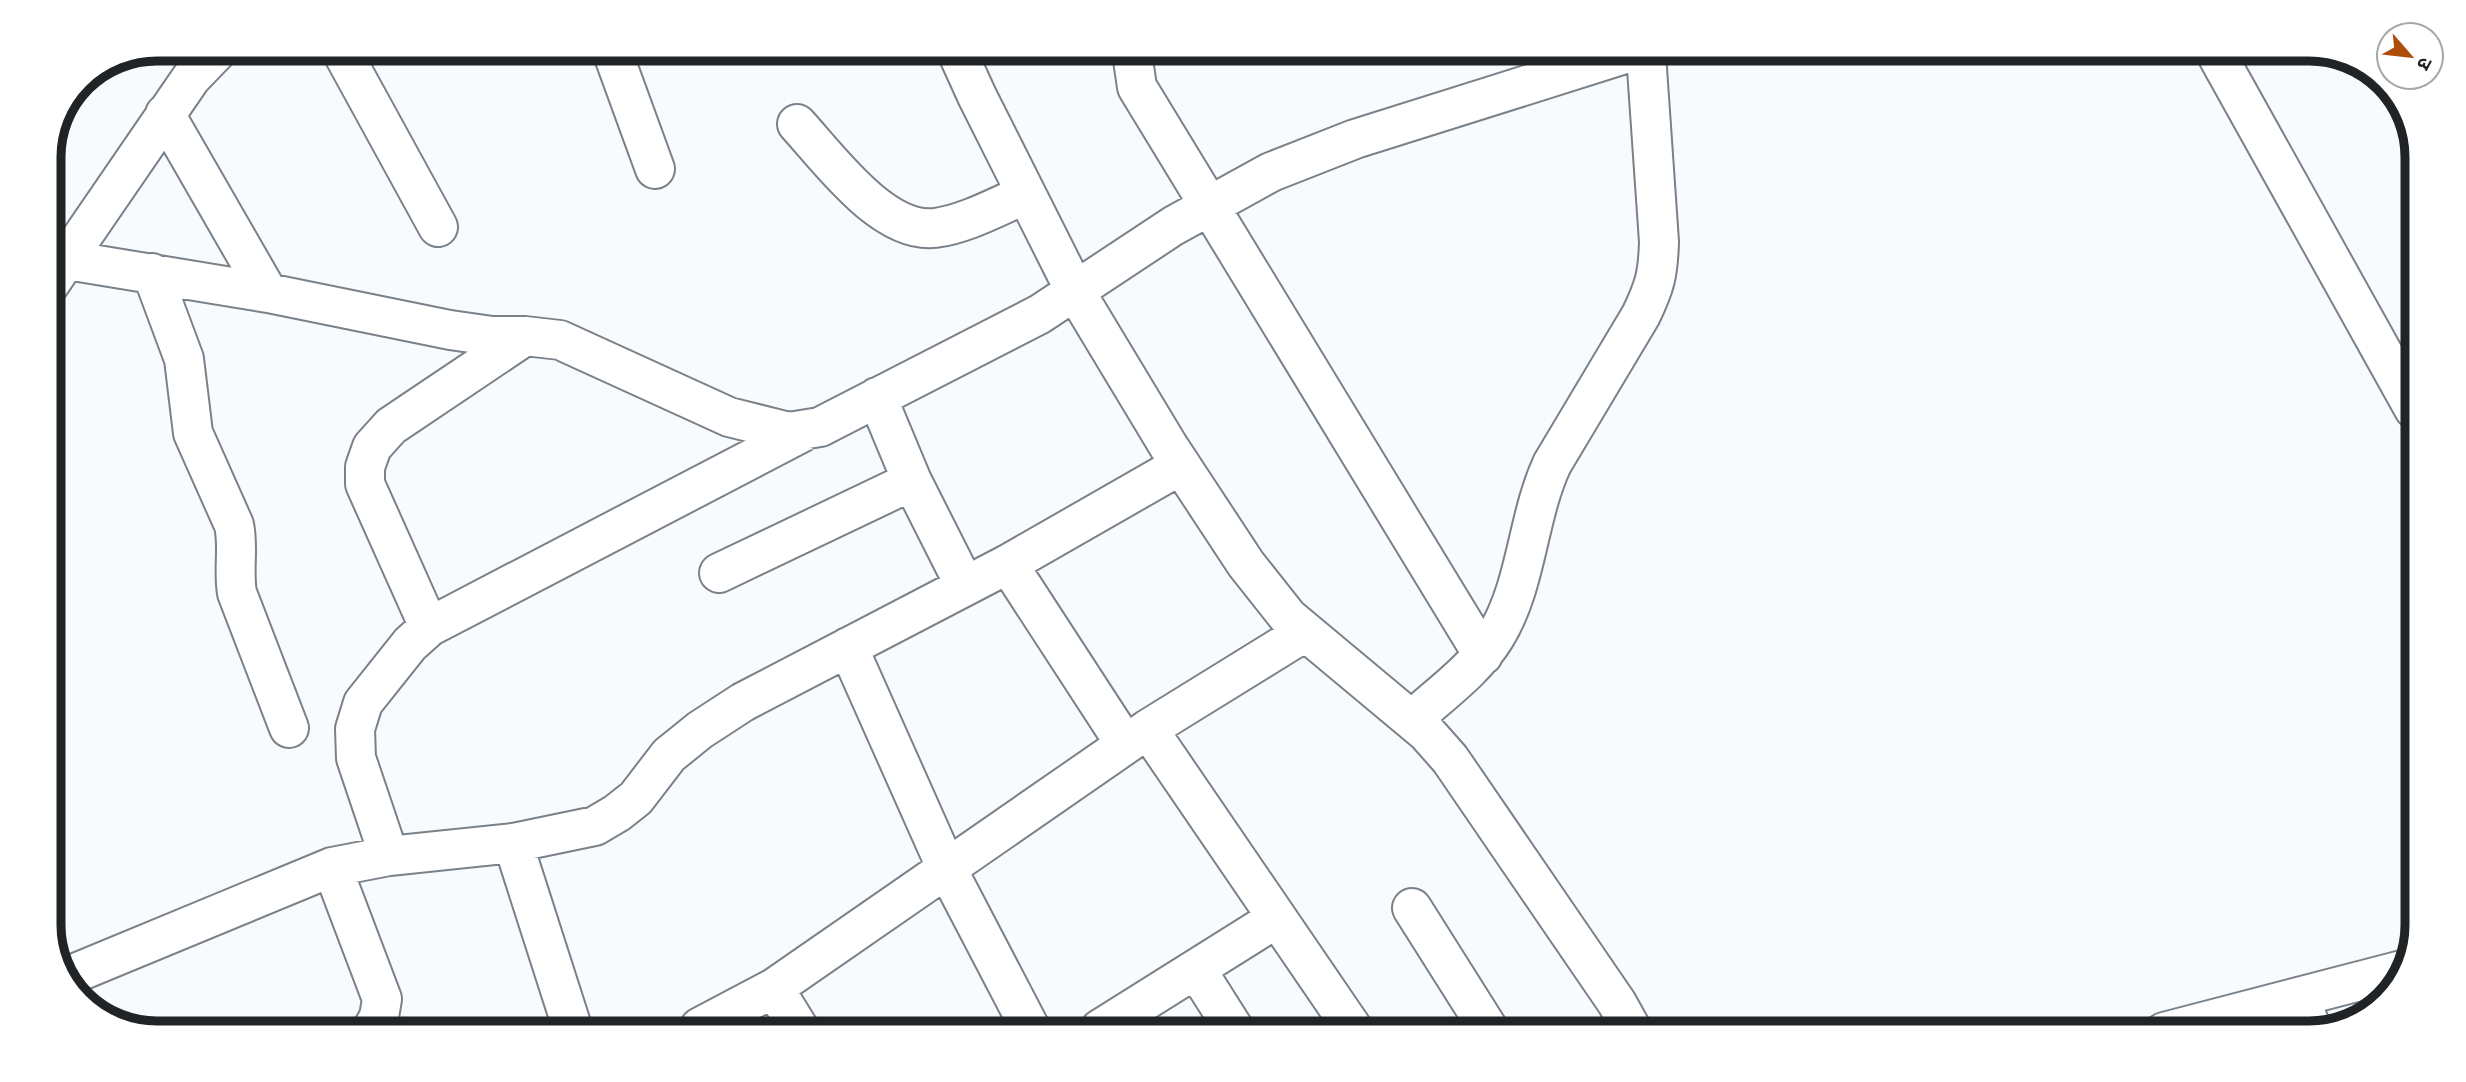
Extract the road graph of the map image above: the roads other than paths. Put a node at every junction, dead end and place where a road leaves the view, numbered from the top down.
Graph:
1 (207, 61) edge
2 (347, 61) edge
3 (616, 61) edge
4 (961, 61) edge
5 (1133, 61) edge
6 (1603, 61) edge
7 (1646, 61) edge
8 (2220, 61) edge
9 (166, 114) junction
10 (797, 124) dead end
11 (655, 169) dead end
12 (1026, 194) junction
13 (1209, 206) junction
14 (438, 227) dead end
15 (61, 268) edge
16 (61, 272) edge
17 (152, 273) junction
18 (1075, 291) junction
19 (268, 293) junction
20 (525, 336) junction
21 (2402, 355) edge
22 (877, 397) junction
23 (803, 432) junction
24 (1181, 466) junction
25 (912, 481) junction
26 (1008, 564) junction
27 (719, 573) dead end
28 (965, 586) junction
29 (429, 627) junction
30 (1306, 632) junction
31 (848, 647) junction
32 (1483, 655) junction
33 (1412, 720) junction
34 (289, 728) dead end
35 (1137, 737) junction
36 (513, 843) junction
37 (388, 856) junction
38 (332, 867) junction
39 (946, 867) junction
40 (1412, 908) dead end
41 (1277, 918) junction
42 (1196, 969) junction
43 (75, 973) edge
44 (2392, 974) edge
45 (774, 988) junction
46 (2299, 997) junction
47 (377, 1021) edge
48 (570, 1021) edge
49 (711, 1021) edge
50 (794, 1021) edge
51 (1026, 1021) edge
52 (1111, 1021) edge
53 (1229, 1021) edge
54 (1347, 1021) edge
55 (1483, 1021) edge
56 (1627, 1021) edge
57 (2206, 1021) edge
58 (2309, 1021) edge

1 - 9 street
2 - 14 street
3 - 11 street
4 - 12 street
5 - 13 street
6 - 13 street
7 - 32 street
8 - 21 street
9 - 15 street
9 - 19 street
10 - 12 street
12 - 18 street
13 - 18 street
13 - 32 street
16 - 17 street
17 - 19 street
17 - 34 street
18 - 22 street
18 - 24 street
19 - 20 street
20 - 23 street
20 - 29 street
22 - 23 street
22 - 25 street
23 - 29 street
24 - 26 street
24 - 30 street
25 - 27 street
25 - 28 street
26 - 28 street
26 - 35 street
28 - 31 street
29 - 37 street
30 - 33 street
30 - 35 street
31 - 36 street
31 - 39 street
32 - 33 street
33 - 56 street
35 - 39 street
35 - 41 street
36 - 37 street
36 - 48 street
37 - 38 street
38 - 43 street
38 - 47 street
39 - 45 street
39 - 51 street
40 - 55 street
41 - 42 street
41 - 54 street
42 - 52 street
42 - 53 street
44 - 46 street
45 - 49 street
45 - 50 street
46 - 57 street
46 - 58 street

